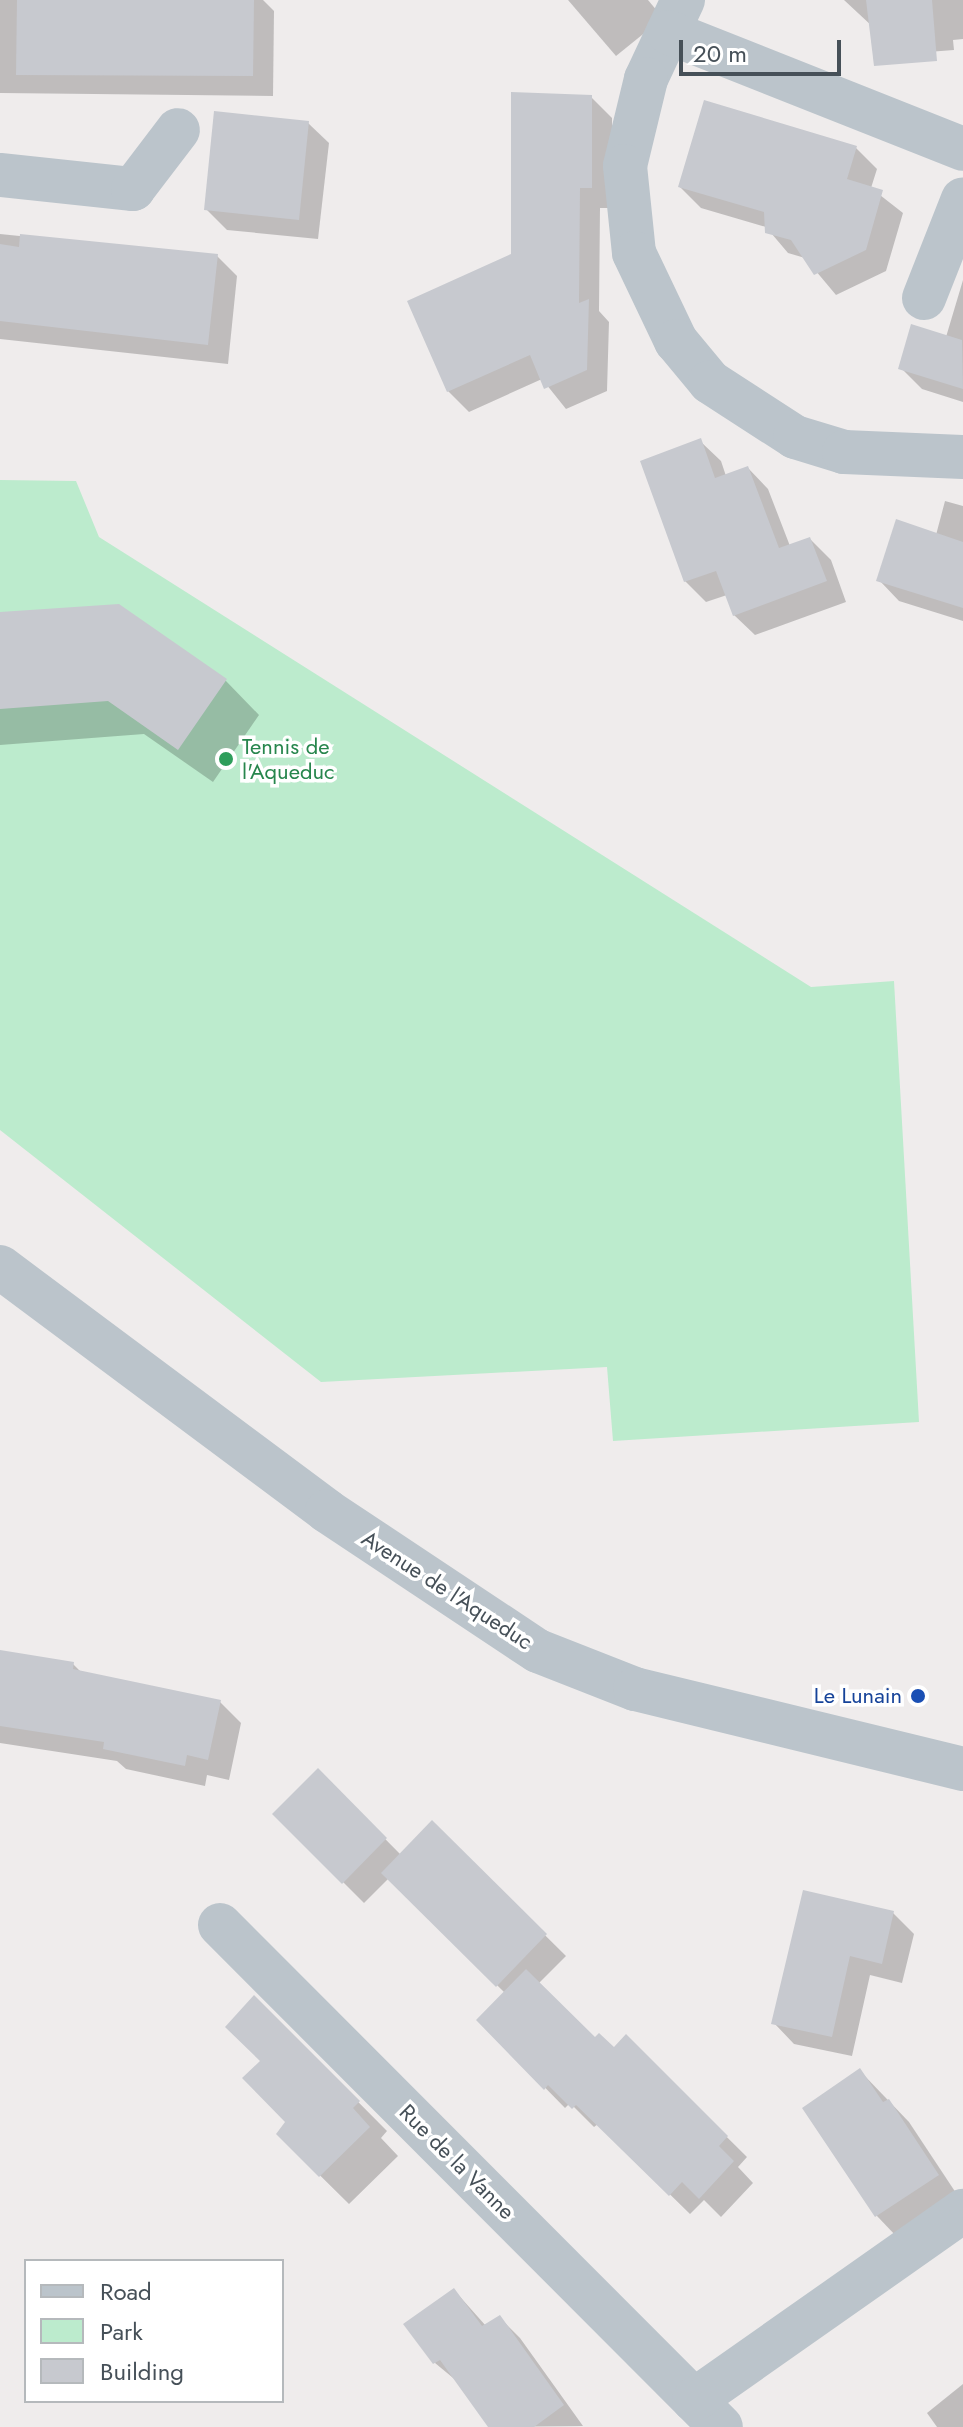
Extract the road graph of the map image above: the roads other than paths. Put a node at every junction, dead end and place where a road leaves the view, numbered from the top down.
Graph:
1 (676, 16) edge
2 (178, 130) dead end
3 (963, 149) edge
4 (0, 175) edge
5 (963, 199) edge
6 (924, 298) dead end
7 (963, 457) edge
8 (0, 1267) edge
9 (963, 1769) edge
10 (220, 1925) dead end
11 (963, 2211) edge
12 (707, 2413) edge

1 - 3 street
1 - 7 street
2 - 4 street
5 - 6 street
8 - 9 street, Avenue de l'Aqueduc
10 - 12 street, Rue de la Vanne
11 - 12 street, Rue de la Vanne

